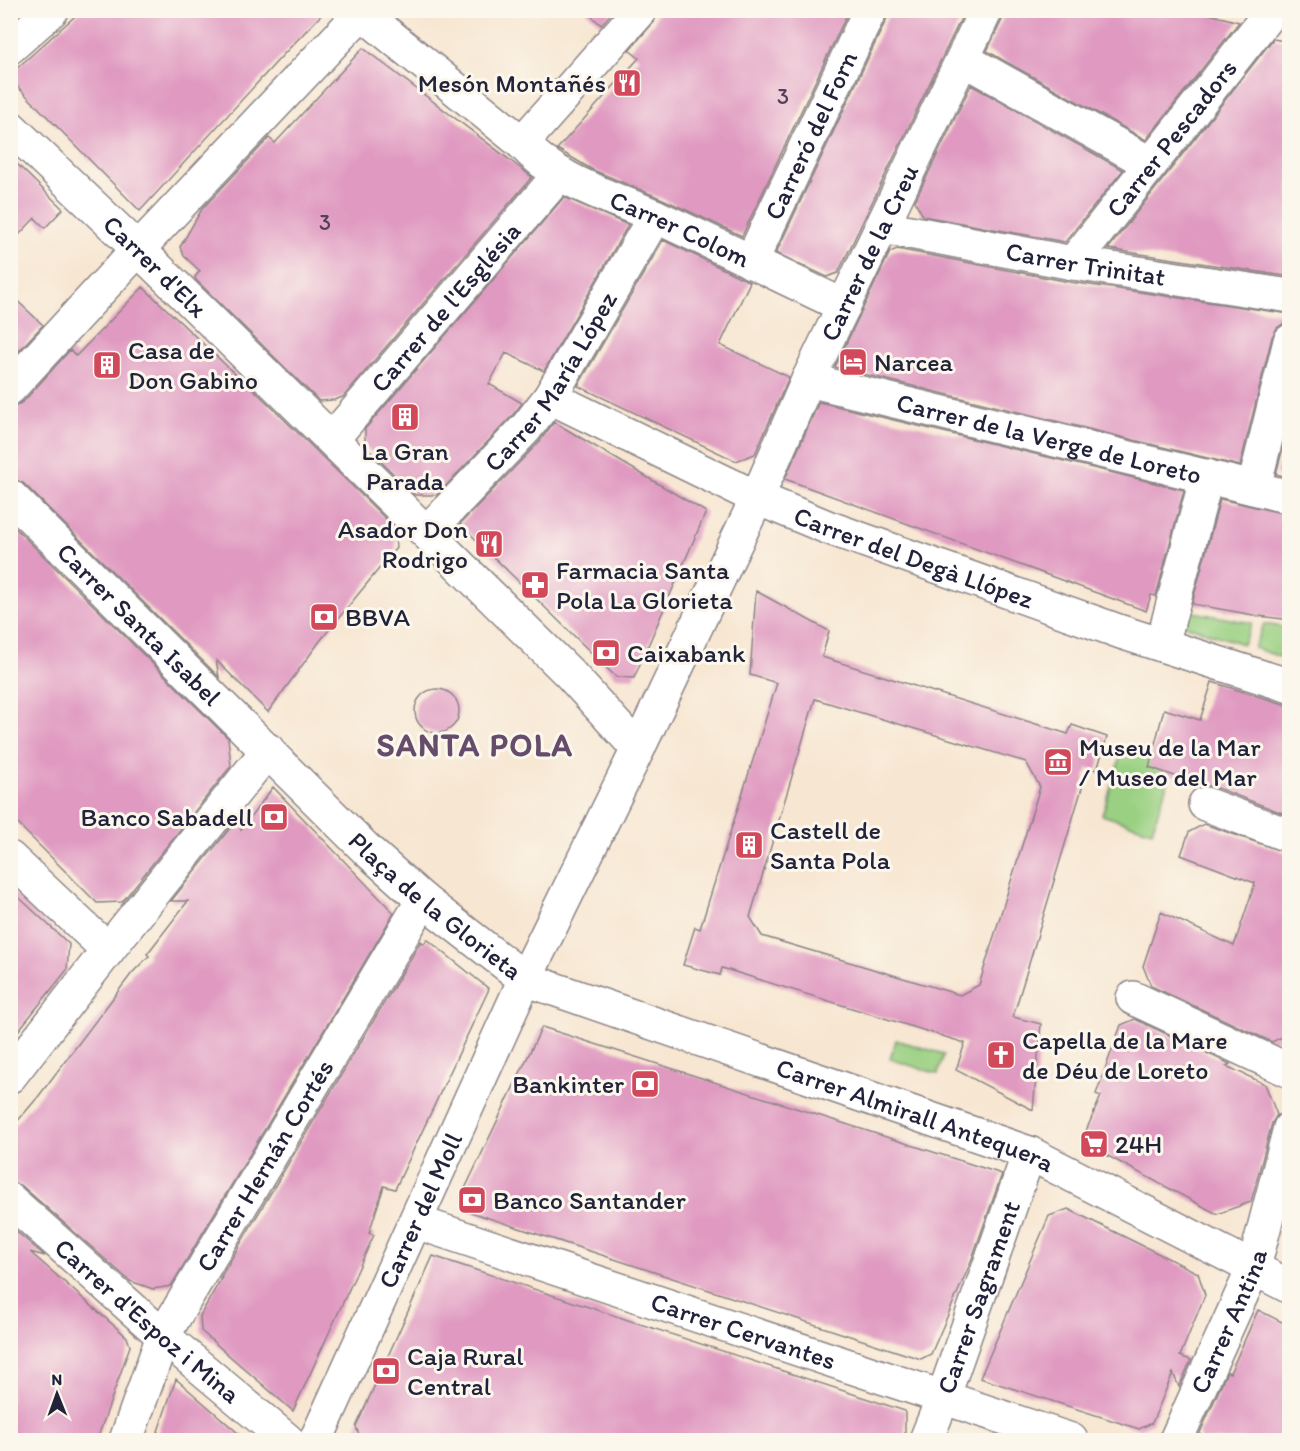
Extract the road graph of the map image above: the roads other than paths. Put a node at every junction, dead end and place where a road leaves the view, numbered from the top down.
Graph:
1 (52, 10) edge
2 (640, 10) edge
3 (870, 10) edge
4 (986, 10) edge
5 (363, 11) edge
6 (1274, 14) edge
7 (10, 47) edge
8 (963, 58) junction
9 (10, 127) edge
10 (522, 143) junction
11 (1151, 164) junction
12 (559, 174) junction
13 (655, 216) junction
14 (883, 226) junction
15 (138, 249) junction
16 (751, 262) junction
17 (1073, 263) junction
18 (1290, 296) edge
19 (844, 306) junction
20 (1290, 341) edge
21 (808, 380) junction
22 (10, 388) edge
23 (550, 397) junction
24 (332, 439) junction
25 (1207, 476) junction
26 (1254, 487) junction
27 (10, 496) edge
28 (1290, 496) edge
29 (757, 498) junction
30 (427, 532) junction
31 (1162, 645) junction
32 (1290, 686) edge
33 (638, 749) junction
34 (268, 750) junction
35 (1205, 804) dead end
36 (1290, 836) edge
37 (10, 858) edge
38 (423, 900) junction
39 (108, 950) junction
40 (525, 979) junction
41 (1133, 998) dead end
42 (1290, 1071) edge
43 (10, 1076) edge
44 (1290, 1128) edge
45 (1029, 1153) junction
46 (10, 1200) edge
47 (416, 1222) junction
48 (1254, 1267) junction
49 (1290, 1287) edge
50 (163, 1336) junction
51 (944, 1398) junction
52 (126, 1440) edge
53 (287, 1440) edge
54 (316, 1440) edge
55 (926, 1440) edge
56 (1071, 1440) edge
57 (1176, 1440) edge

1 - 7 street
2 - 10 street
3 - 16 street, Carreró del Forn
4 - 8 street, Carrer de la Creu
5 - 10 street, Carrer Colom
5 - 15 street
6 - 11 street, Carrer Pescadors
8 - 11 street
8 - 14 street, Carrer de la Creu
9 - 15 street, Carrer d'Elx
10 - 12 street, Carrer Colom
11 - 17 street, Carrer Pescadors
12 - 13 street, Carrer Colom
12 - 24 street, Carrer de l'Església
13 - 16 street, Carrer Colom
13 - 23 street, Carrer María López
14 - 17 street, Carrer Trinitat
14 - 19 street, Carrer de la Creu
15 - 22 street
15 - 24 street, Carrer d'Elx
16 - 19 street, Carrer Colom
17 - 18 street, Carrer Trinitat
19 - 21 street, Carrer de la Creu
20 - 26 street
21 - 25 street, Carrer de la Verge de Loreto
21 - 29 street, Carrer de la Creu
23 - 29 street, Carrer del Degà Llópez
23 - 30 street, Carrer María López
24 - 30 street, Carrer d'Elx
25 - 26 street, Carrer de la Verge de Loreto
25 - 31 street
26 - 28 street, Carrer de la Verge de Loreto
27 - 34 street, Carrer Santa Isabel
29 - 31 street, Carrer del Degà Llópez
29 - 33 street, Plaça de la Glorieta
30 - 33 street
31 - 32 street, Carrer del Degà Llópez
33 - 40 street, Plaça de la Glorieta
34 - 38 street, Plaça de la Glorieta
34 - 39 street
35 - 36 street
37 - 39 street
38 - 40 street, Plaça de la Glorieta
38 - 50 street, Carrer Hernán Cortés
39 - 43 street
40 - 45 street, Carrer Almirall Antequera
40 - 47 street, Carrer del Moll
41 - 42 street
44 - 48 street, Carrer Antina
45 - 48 street, Carrer Almirall Antequera
45 - 51 street, Carrer Sagrament
46 - 50 street, Carrer d'Espoz i Mina
47 - 51 street, Carrer Cervantes
47 - 54 street, Carrer del Moll
48 - 49 street, Carrer Almirall Antequera
48 - 57 street, Carrer Antina
50 - 52 street, Carrer Hernán Cortés
50 - 53 street, Carrer d'Espoz i Mina
51 - 55 street, Carrer Sagrament
51 - 56 street, Carrer Cervantes

